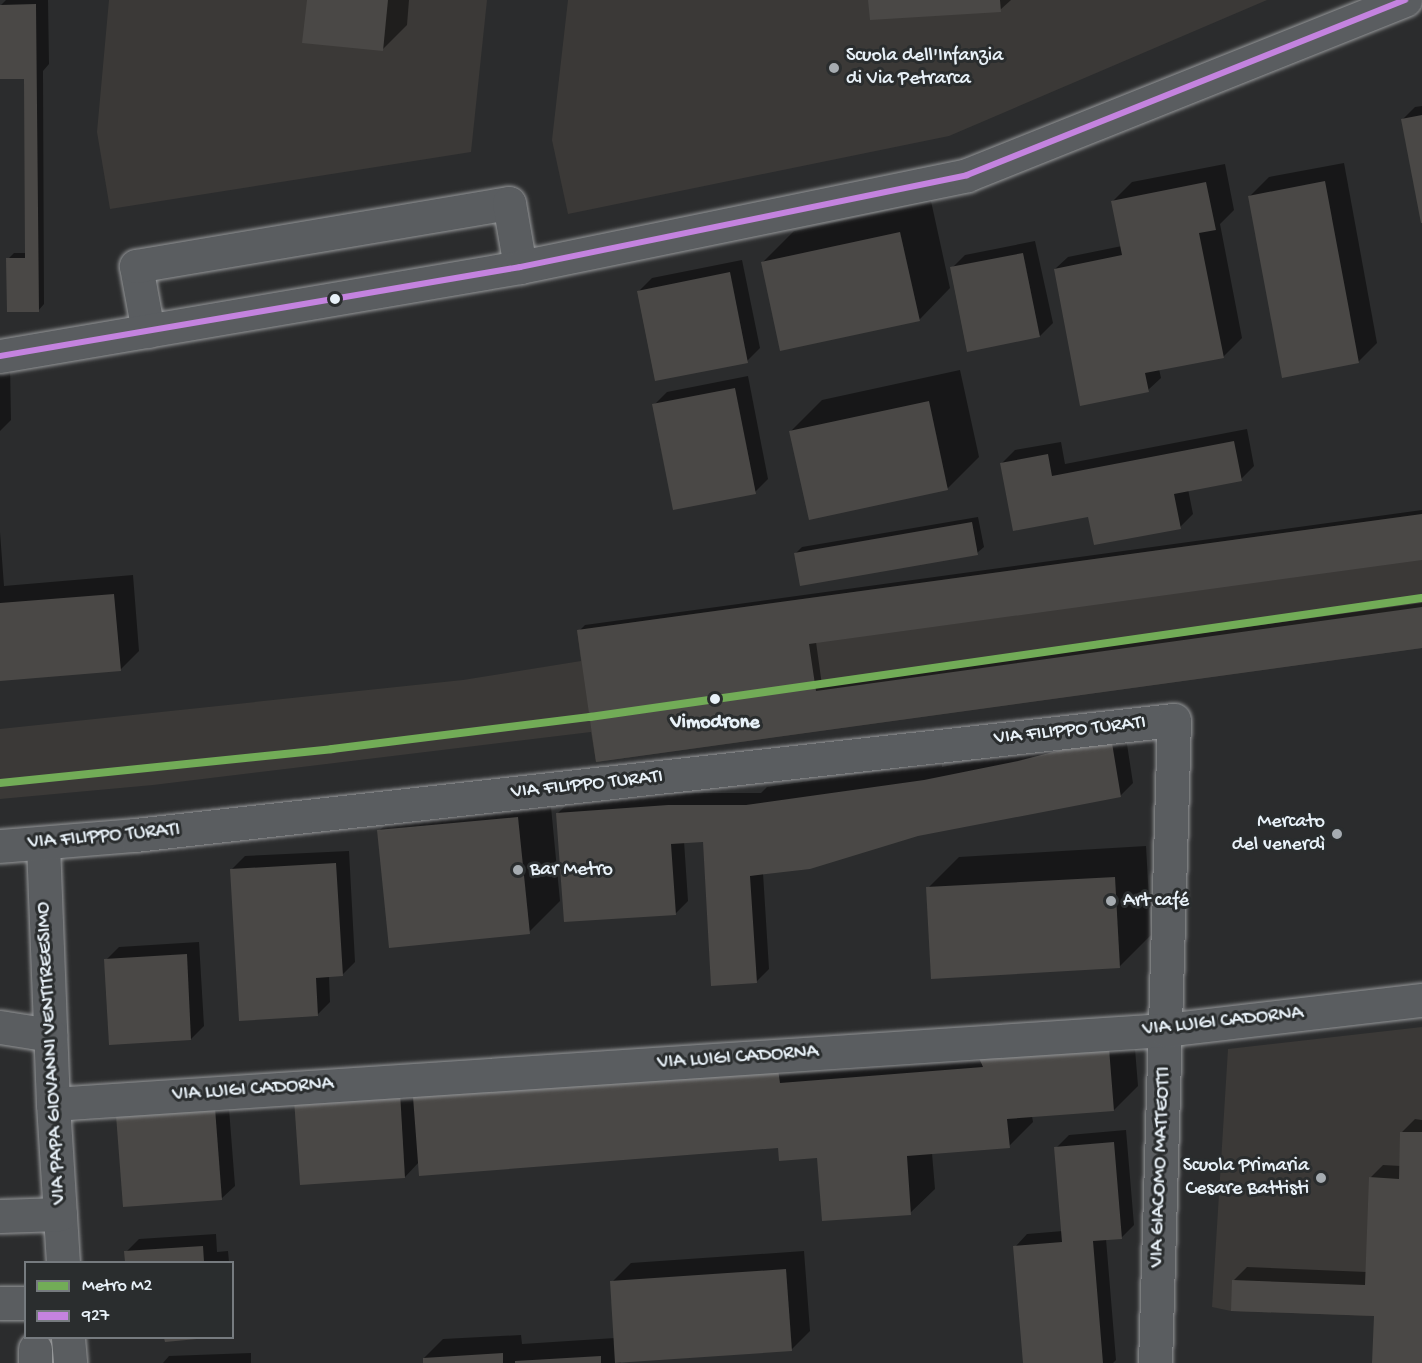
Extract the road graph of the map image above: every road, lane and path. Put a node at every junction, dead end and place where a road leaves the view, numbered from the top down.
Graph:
1 (1405, 0) edge
2 (520, 267) junction
3 (148, 331) junction
4 (0, 356) edge
5 (1174, 720) joint
6 (43, 843) junction
7 (0, 846) edge
8 (1422, 1000) edge
9 (0, 1028) edge
10 (1165, 1030) junction
11 (50, 1035) junction
12 (53, 1104) junction
13 (60, 1214) junction
14 (0, 1216) edge
15 (63, 1261) edge
16 (0, 1303) edge
17 (24, 1303) edge
18 (68, 1339) edge
19 (70, 1363) edge
20 (1155, 1363) edge

1 - 2 street
2 - 3 street
2 - 3 street
3 - 4 street
5 - 6 street, VIA FILIPPO TURATI
5 - 10 street, VIA GIACOMO MATTEOTTI
6 - 7 street, VIA FILIPPO TURATI
6 - 11 street, VIA PAPA GIOVANNI VENTITREESIMO
8 - 10 street, VIA LUIGI CADORNA
9 - 11 street
10 - 12 street, VIA LUIGI CADORNA
10 - 20 street, VIA GIACOMO MATTEOTTI
11 - 12 street, VIA PAPA GIOVANNI VENTITREESIMO
12 - 13 street, VIA PAPA GIOVANNI VENTITREESIMO
13 - 14 street
13 - 15 street, VIA PAPA GIOVANNI VENTITREESIMO
16 - 17 street
18 - 19 street

